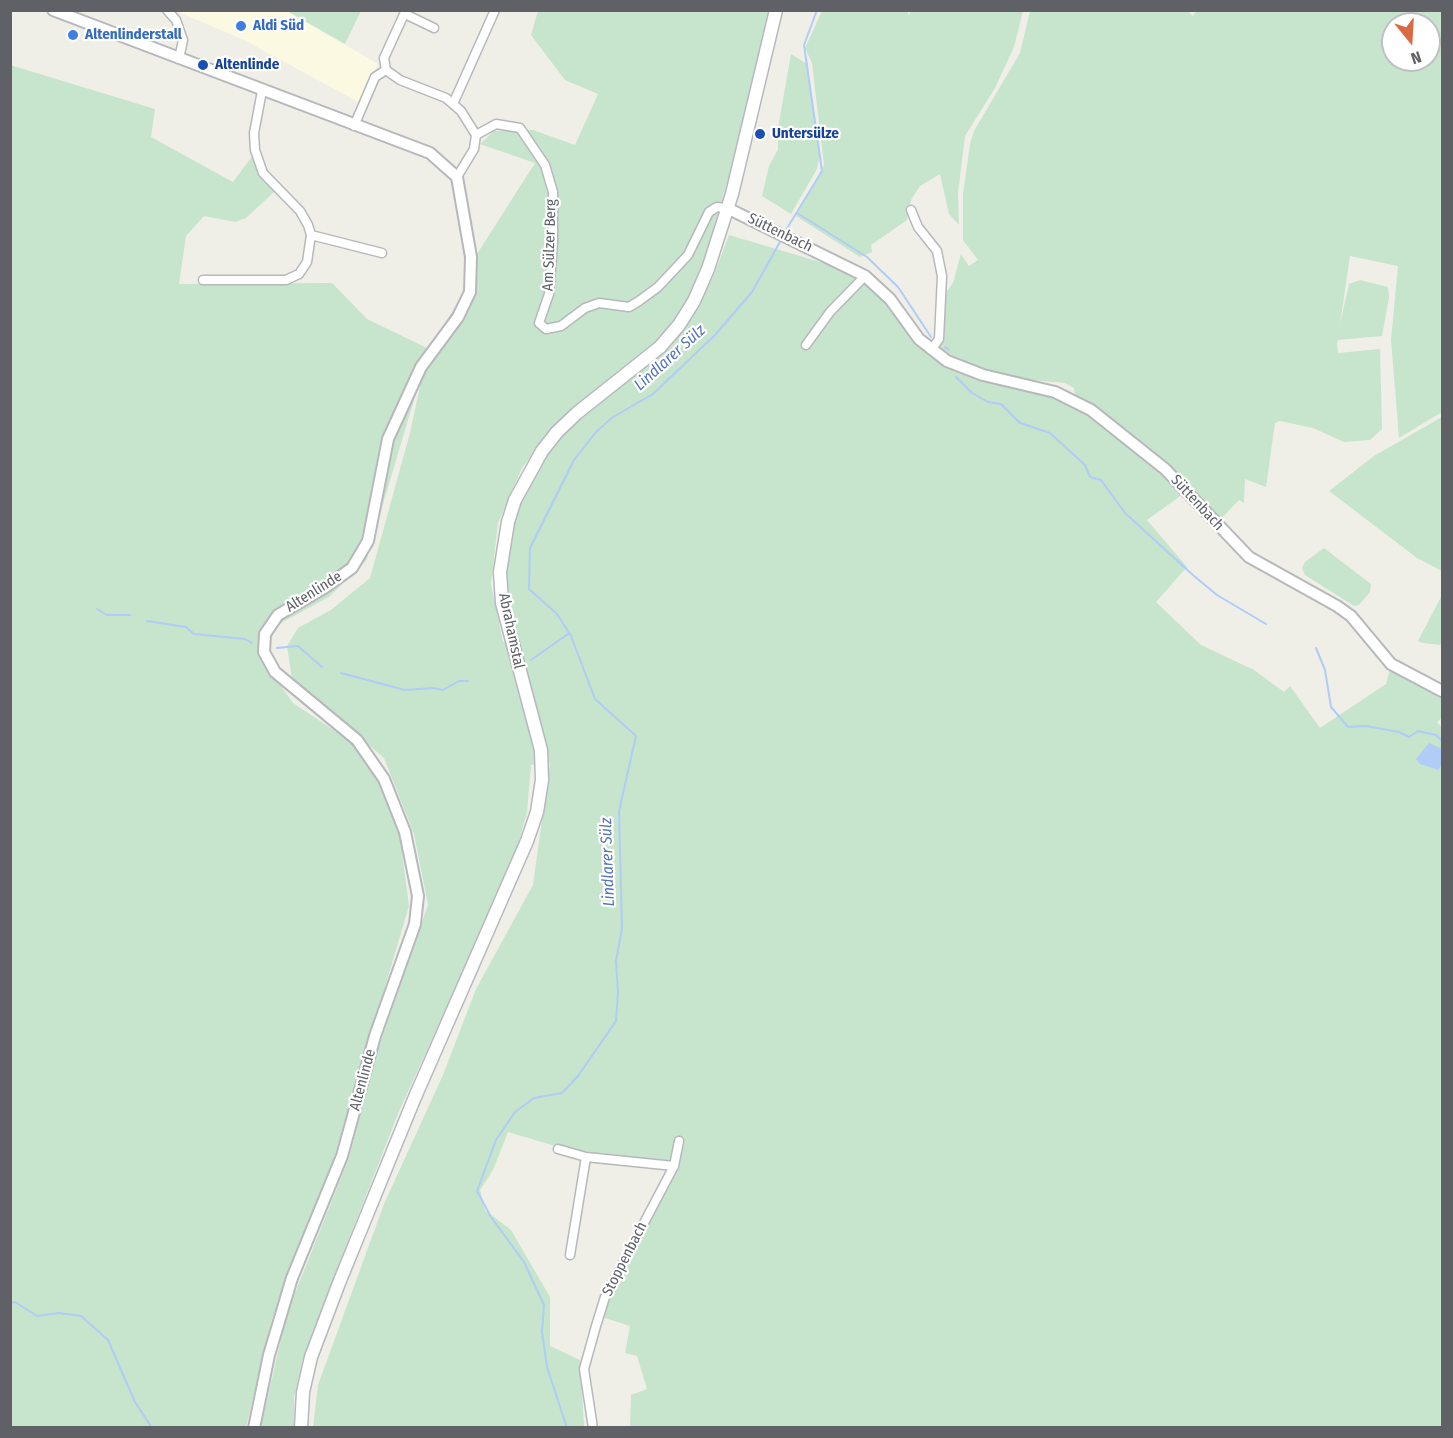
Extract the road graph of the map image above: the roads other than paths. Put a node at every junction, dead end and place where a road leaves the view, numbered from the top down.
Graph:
1 (53, 10) edge
2 (167, 10) edge
3 (495, 10) edge
4 (776, 10) edge
5 (406, 12) edge
6 (434, 28) dead end
7 (179, 59) junction
8 (386, 70) junction
9 (262, 91) junction
10 (453, 104) junction
11 (354, 126) junction
12 (476, 135) junction
13 (457, 177) junction
14 (728, 208) junction
15 (911, 210) dead end
16 (311, 235) junction
17 (382, 253) dead end
18 (865, 276) junction
19 (203, 280) dead end
20 (806, 345) dead end
21 (931, 350) junction
22 (1443, 691) edge
23 (679, 1141) dead end
24 (558, 1149) dead end
25 (586, 1157) junction
26 (674, 1166) junction
27 (570, 1255) dead end
28 (254, 1428) edge
29 (301, 1428) edge
30 (593, 1428) edge

1 - 7 street
2 - 7 street
3 - 10 street
4 - 14 main road, Abrahamstal
5 - 6 street
5 - 8 street
7 - 9 street
8 - 10 street
8 - 11 street
9 - 11 street
9 - 16 street
10 - 12 street
11 - 13 street
12 - 13 street
12 - 14 street, Am Sülzer Berg
13 - 28 street, Altenlinde
14 - 18 street, Süttenbach
14 - 29 main road, Abrahamstal
15 - 21 street
16 - 17 street
16 - 19 street
18 - 20 street
18 - 21 street, Süttenbach
21 - 22 street, Süttenbach
23 - 26 street, Stoppenbach
24 - 25 street
25 - 26 street
25 - 27 street
26 - 30 street, Stoppenbach

